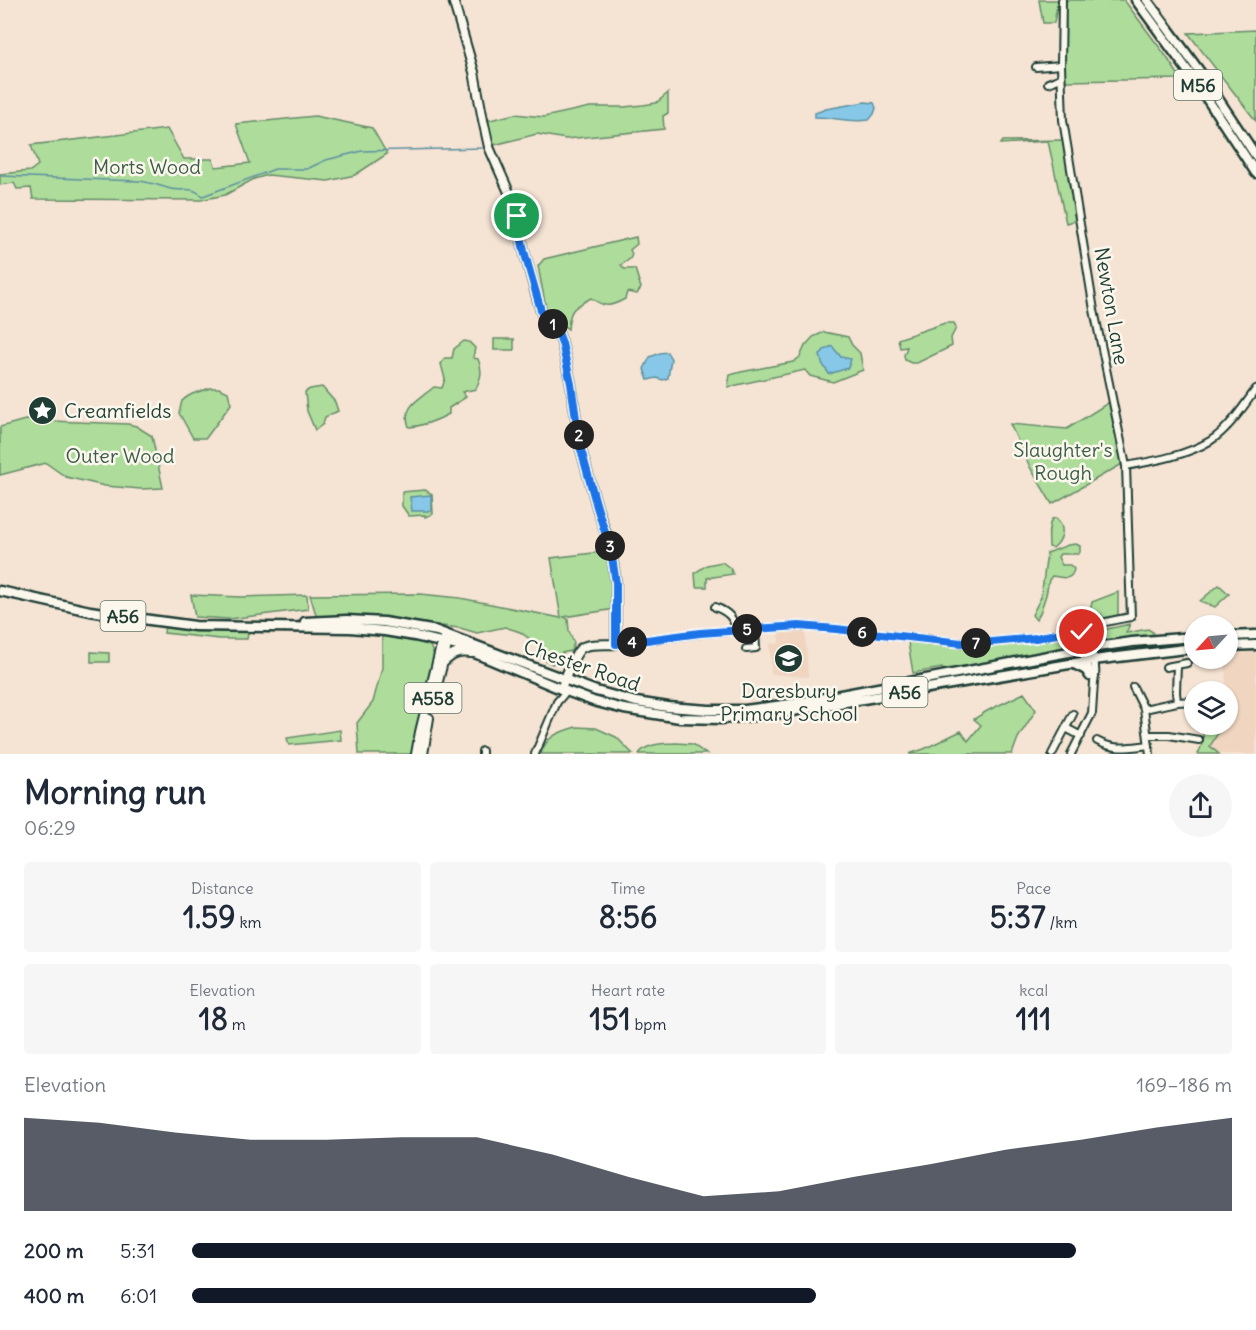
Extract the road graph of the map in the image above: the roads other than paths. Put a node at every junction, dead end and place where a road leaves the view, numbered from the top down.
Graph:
1 (453, 0) edge
2 (1062, 0) edge
3 (1136, 0) edge
4 (1147, 0) edge
5 (1061, 65) junction
6 (1036, 67) dead end
7 (1256, 156) edge
8 (1256, 173) edge
9 (1256, 389) edge
10 (1126, 466) junction
11 (0, 591) edge
12 (715, 607) dead end
13 (1131, 617) joint
14 (248, 627) junction
15 (409, 627) junction
16 (755, 629) junction
17 (735, 630) junction
18 (1084, 634) junction
19 (1256, 635) edge
20 (1238, 636) edge
21 (456, 638) junction
22 (1184, 638) edge
23 (429, 639) junction
24 (445, 641) junction
25 (616, 644) junction
26 (1256, 645) edge
27 (1238, 646) edge
28 (746, 649) dead end
29 (1184, 649) edge
30 (477, 654) junction
31 (1089, 654) junction
32 (1071, 663) junction
33 (439, 664) junction
34 (1184, 664) edge
35 (1177, 665) junction
36 (1166, 667) dead end
37 (1092, 679) junction
38 (1133, 687) dead end
39 (563, 688) junction
40 (1177, 702) junction
41 (1184, 702) edge
42 (1144, 709) junction
43 (1073, 714) dead end
44 (1066, 728) junction
45 (1148, 735) junction
46 (1081, 736) junction
47 (1199, 739) dead end
48 (1097, 741) dead end
49 (1149, 745) junction
50 (417, 754) edge
51 (423, 754) edge
52 (535, 754) edge
53 (1052, 754) edge
54 (1071, 754) edge
55 (1150, 754) edge

1 - 25 main road
2 - 5 street, Newton Lane
3 - 8 highway, M56
4 - 7 highway, M56
5 - 6 street
5 - 10 street, Newton Lane
9 - 10 street
10 - 13 street, Newton Lane
11 - 14 highway, Chester Road / A56
12 - 17 street
13 - 18 street, Chester Road
14 - 15 highway, Chester Road / A56
14 - 23 highway, Chester Road / A56
15 - 21 highway, Chester Road / A56
15 - 24 main road, A56
16 - 17 street, Chester Road
16 - 18 street, Chester Road
16 - 28 street
17 - 25 street, Chester Road
18 - 31 street
19 - 20 highway
21 - 24 main road, A56
21 - 39 highway, Chester Road / A56
22 - 31 highway, Chester Road / A56
23 - 24 highway, Chester Road / A56
23 - 33 main road, A558
24 - 30 highway, Chester Road / A56
24 - 33 main road, A558
25 - 39 main road, Chester Road
26 - 27 highway
29 - 31 highway, Chester Road / A56
30 - 33 main road, A558
30 - 39 highway, Chester Road / A56
31 - 32 highway, Chester Road / A56
31 - 37 street
31 - 39 highway, Chester Road / A56
32 - 37 highway
32 - 39 highway, Chester Road / A56
33 - 50 main road, A558
33 - 51 main road, A558
34 - 35 street
35 - 36 street
35 - 40 street
37 - 46 street
38 - 42 street
39 - 52 street
40 - 41 street
40 - 42 street
42 - 45 street
43 - 44 street
44 - 46 street
44 - 53 street
45 - 47 street
45 - 49 street
46 - 54 street
48 - 49 street
49 - 55 street

